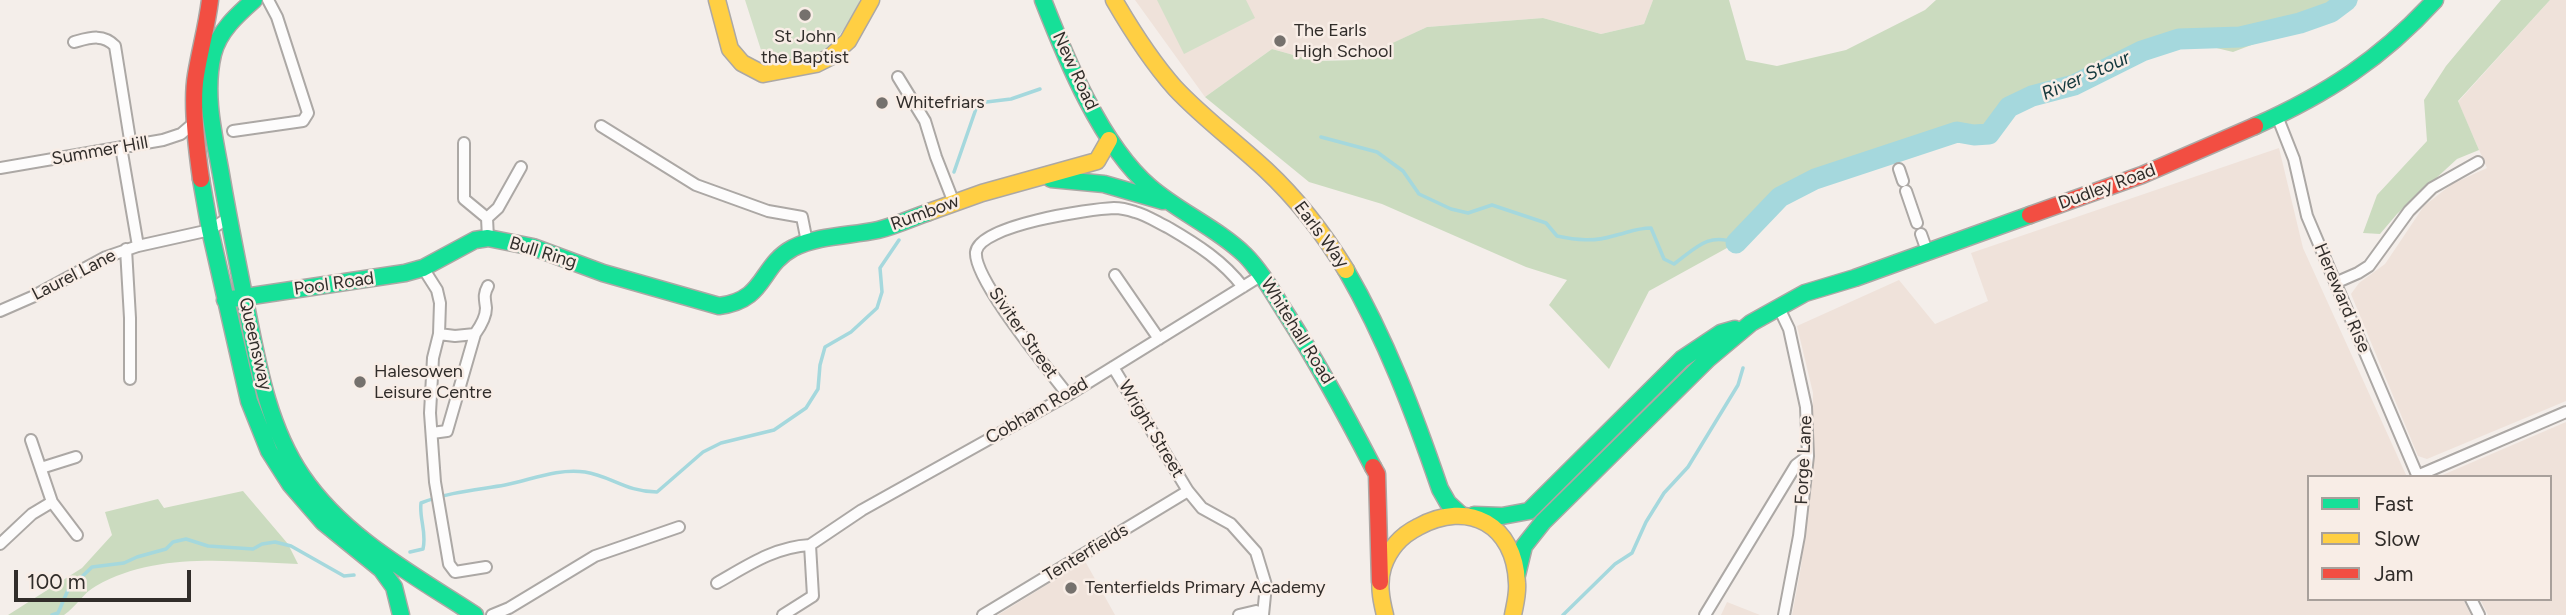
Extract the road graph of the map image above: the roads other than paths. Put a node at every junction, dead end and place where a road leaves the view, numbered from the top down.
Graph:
1 (210, 0) edge
2 (254, 0) edge
3 (268, 0) edge
4 (277, 0) edge
5 (717, 0) edge
6 (871, 0) edge
7 (1043, 0) edge
8 (1114, 0) edge
9 (2435, 0) edge
10 (277, 17) junction
11 (74, 42) dead end
12 (898, 77) dead end
13 (2277, 116) junction
14 (195, 122) junction
15 (601, 126) dead end
16 (233, 131) dead end
17 (1109, 140) junction
18 (464, 143) dead end
19 (126, 146) junction
20 (2478, 162) dead end
21 (522, 167) dead end
22 (0, 168) edge
23 (1899, 169) dead end
24 (1041, 178) junction
25 (954, 202) junction
26 (1168, 202) junction
27 (228, 218) junction
28 (487, 218) junction
29 (210, 230) junction
30 (488, 238) junction
31 (807, 242) junction
32 (132, 247) junction
33 (1927, 251) junction
34 (423, 268) junction
35 (1115, 275) dead end
36 (1262, 275) junction
37 (625, 280) joint
38 (2335, 283) junction
39 (488, 286) dead end
40 (1243, 287) junction
41 (244, 297) junction
42 (225, 300) junction
43 (1779, 308) junction
44 (0, 311) edge
45 (1751, 323) junction
46 (439, 334) junction
47 (475, 334) junction
48 (1159, 339) junction
49 (1113, 367) junction
50 (130, 379) dead end
51 (1068, 394) junction
52 (2566, 412) edge
53 (432, 433) junction
54 (31, 440) dead end
55 (1808, 456) junction
56 (76, 457) dead end
57 (41, 468) junction
58 (2418, 475) edge
59 (2420, 475) edge
60 (1188, 491) junction
61 (52, 502) junction
62 (1465, 515) junction
63 (679, 527) dead end
64 (77, 535) dead end
65 (0, 544) edge
66 (810, 545) junction
67 (486, 567) dead end
68 (1517, 576) junction
69 (1380, 582) junction
70 (717, 583) dead end
71 (401, 615) edge
72 (475, 615) edge
73 (492, 615) edge
74 (783, 615) edge
75 (983, 615) edge
76 (1239, 615) edge
77 (1263, 615) edge
78 (1385, 615) edge
79 (1513, 615) edge
80 (1705, 615) edge
81 (1784, 615) edge

1 - 14 main road, Queensway
2 - 27 main road, Queensway
3 - 10 street
4 - 10 street
5 - 6 main road
7 - 17 main road, New Road
8 - 62 main road, Earls Way
9 - 13 main road, Dudley Road
10 - 16 street
11 - 19 street
12 - 25 street
13 - 33 main road, Dudley Road
13 - 38 street, Hereward Rise
14 - 19 street, Summer Hill
14 - 29 main road, Queensway
15 - 31 street
17 - 24 main road, Rumbow
17 - 26 main road, Whitehall Road
18 - 28 street
19 - 22 street, Summer Hill
19 - 32 street
20 - 38 street
21 - 28 street
23 - 33 street
24 - 25 main road, Rumbow
24 - 26 main road, Rumbow
25 - 31 main road, Rumbow
26 - 36 main road, Whitehall Road
27 - 29 street, Laurel Lane
27 - 41 main road, Queensway
28 - 30 street
29 - 32 street, Laurel Lane
29 - 42 main road, Queensway
30 - 34 main road, Bull Ring
30 - 37 main road, Bull Ring
31 - 37 main road, Rumbow
32 - 44 street, Laurel Lane
32 - 50 street
33 - 43 main road, Dudley Road
34 - 41 main road, Pool Road
34 - 46 street
35 - 48 street
36 - 40 street, Cobham Road
36 - 69 main road, Whitehall Road
38 - 58 street, Hereward Rise
39 - 47 street
40 - 48 street, Cobham Road
40 - 51 street, Siviter Street
41 - 42 main road, Pool Road
41 - 72 main road, Queensway
42 - 71 main road, Queensway
43 - 45 main road, Dudley Road
43 - 55 street, Forge Lane
45 - 62 main road
45 - 68 main road
46 - 47 street
46 - 53 street
47 - 53 street
48 - 49 street, Cobham Road
49 - 51 street, Cobham Road
49 - 60 street, Wright Street
51 - 66 street, Cobham Road
52 - 59 street
53 - 67 street
54 - 57 street
55 - 80 street
55 - 81 street, Forge Lane
56 - 57 street
57 - 61 street
60 - 75 street, Tenterfields
60 - 77 street, Wright Street
61 - 64 street
61 - 65 street
62 - 68 main road, Earls Way
62 - 69 main road
63 - 73 street
66 - 70 street
66 - 74 street
68 - 79 main road
69 - 78 main road, Whitehall Road
76 - 77 street

